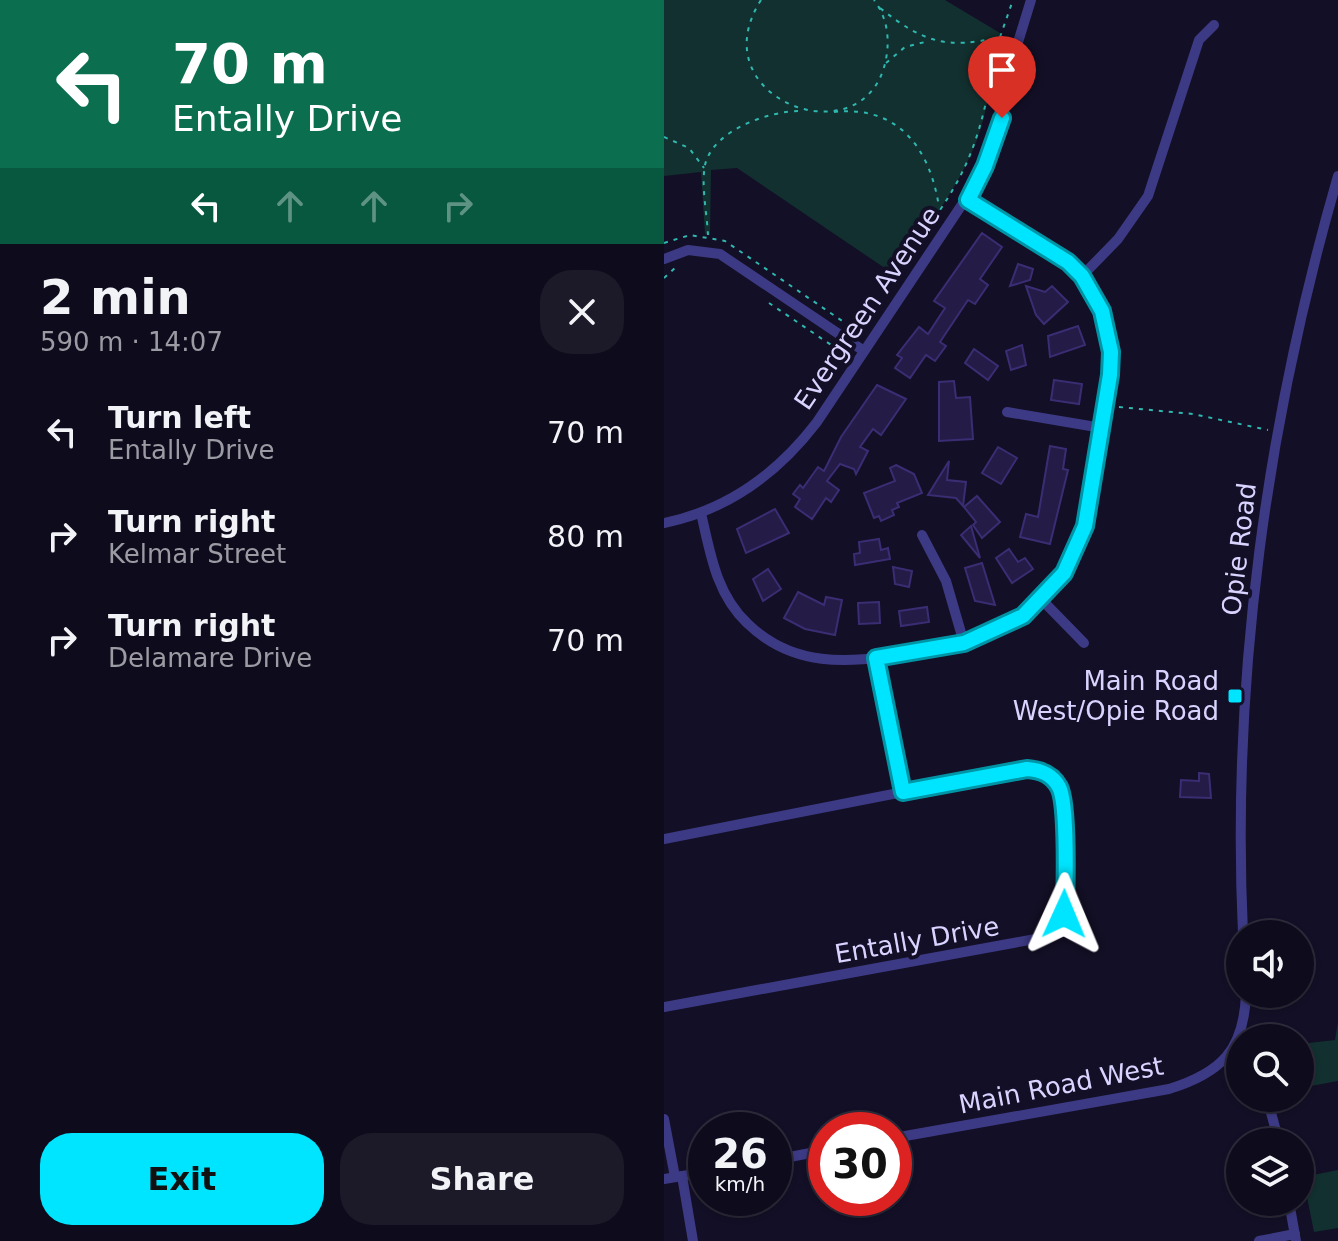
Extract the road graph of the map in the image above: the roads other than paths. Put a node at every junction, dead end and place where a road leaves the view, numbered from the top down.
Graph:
1 (1031, 0) edge
2 (1214, 25) dead end
3 (1338, 176) edge
4 (968, 200) junction
5 (664, 259) edge
6 (1082, 276) junction
7 (864, 351) junction
8 (1007, 412) dead end
9 (1102, 428) junction
10 (701, 513) junction
11 (664, 523) edge
12 (922, 535) dead end
13 (1042, 600) junction
14 (964, 643) junction
15 (1084, 643) dead end
16 (876, 658) junction
17 (903, 792) junction
18 (664, 839) edge
19 (1243, 920) edge
20 (664, 1007) edge
21 (1226, 1058) edge
22 (664, 1119) edge
23 (912, 1135) edge
24 (673, 1177) edge
25 (1291, 1216) edge
26 (1295, 1238) edge
27 (693, 1241) edge
28 (1259, 1241) edge

1 - 4 street, Evergreen Avenue
2 - 6 street
3 - 19 street, Opie Road
4 - 6 street
4 - 7 street, Evergreen Avenue
5 - 7 street
6 - 9 street
7 - 10 street, Evergreen Avenue
8 - 9 street
9 - 13 street
10 - 11 street, Evergreen Avenue
10 - 16 street
12 - 14 street
13 - 14 street
13 - 15 street
14 - 16 street
16 - 17 street
17 - 18 street, Entally Drive
17 - 20 street, Entally Drive
21 - 23 street, Main Road West
22 - 24 street
24 - 27 street
25 - 26 street
26 - 28 street

